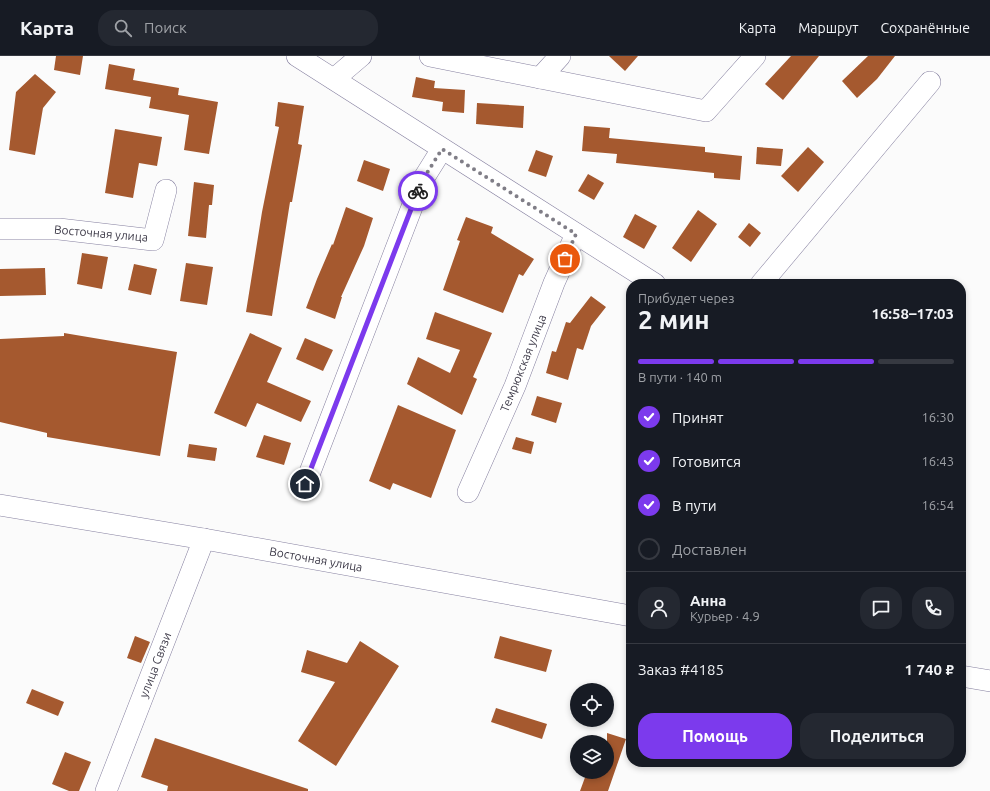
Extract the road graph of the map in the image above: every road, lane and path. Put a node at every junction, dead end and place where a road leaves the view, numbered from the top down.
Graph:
1 (297, 56) edge
2 (361, 56) edge
3 (430, 56) edge
4 (560, 56) edge
5 (755, 56) edge
6 (540, 78) junction
7 (334, 79) junction
8 (930, 82) dead end
9 (442, 149) junction
10 (166, 190) dead end
11 (0, 229) edge
12 (576, 234) junction
13 (647, 279) edge
14 (765, 279) edge
15 (305, 484) dead end
16 (468, 492) dead end
17 (0, 505) edge
18 (204, 539) junction
19 (626, 615) edge
20 (966, 677) edge
21 (990, 681) edge
22 (106, 791) edge

1 - 7 street
2 - 7 street
3 - 6 street
4 - 6 street
5 - 6 street
7 - 9 street
8 - 14 street
9 - 12 street
9 - 15 street
10 - 11 street, Восточная улица
12 - 13 street
12 - 16 street, Темрюкская улица
17 - 18 street, Восточная улица
18 - 19 street, Восточная улица
18 - 22 street, улица Связи
20 - 21 street

